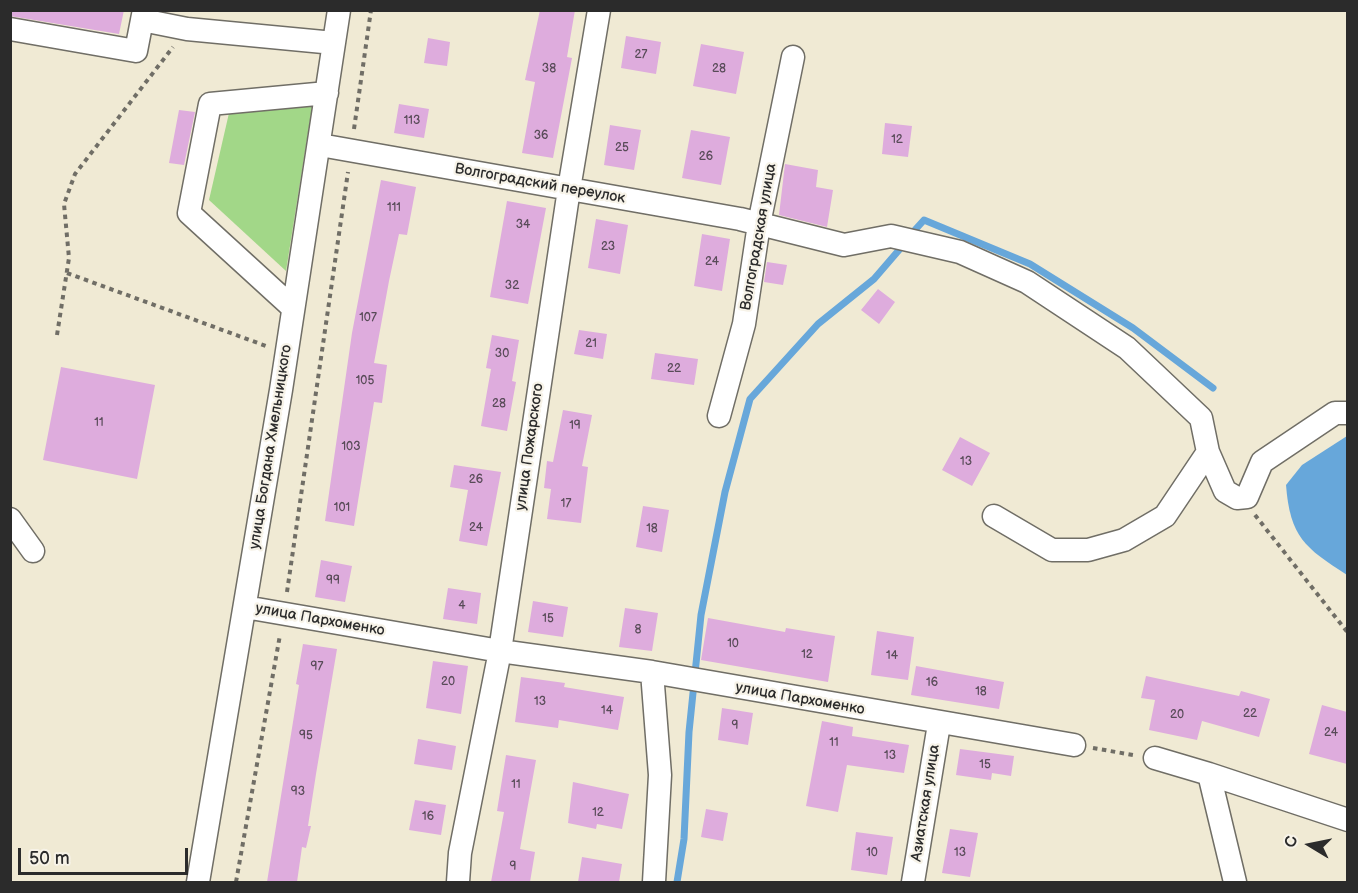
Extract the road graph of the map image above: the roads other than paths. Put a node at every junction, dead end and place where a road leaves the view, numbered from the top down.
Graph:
1 (339, 10) edge
2 (599, 10) edge
3 (143, 15) edge
4 (183, 22) edge
5 (10, 29) edge
6 (334, 43) junction
7 (793, 57) dead end
8 (327, 93) junction
9 (320, 145) junction
10 (569, 189) junction
11 (759, 224) junction
12 (293, 308) junction
13 (1347, 413) edge
14 (719, 416) dead end
15 (1208, 452) junction
16 (994, 516) dead end
17 (10, 519) edge
18 (33, 551) dead end
19 (245, 607) junction
20 (500, 651) junction
21 (652, 672) junction
22 (939, 724) junction
23 (1074, 745) road end
24 (1155, 758) road end
25 (1209, 774) junction
26 (1347, 820) edge
27 (198, 882) edge
28 (458, 882) edge
29 (654, 882) edge
30 (913, 882) edge
31 (1235, 882) edge

1 - 6 street, улица Богдана Хмельницкого
2 - 10 street, улица Пожарского
3 - 4 street
3 - 5 street
4 - 6 street
6 - 8 street, улица Богдана Хмельницкого
7 - 11 street, Волгоградская улица
8 - 9 street, улица Богдана Хмельницкого
8 - 12 street
9 - 10 street, Волгоградский переулок
9 - 12 street, улица Богдана Хмельницкого
10 - 11 street, Волгоградский переулок
10 - 20 street, улица Пожарского
11 - 14 street, Волгоградская улица
11 - 15 street, Волгоградский переулок
12 - 19 street, улица Богдана Хмельницкого
13 - 15 street, Волгоградский переулок
15 - 16 street
17 - 18 street
19 - 20 street, улица Пархоменко
19 - 27 street, улица Богдана Хмельницкого
20 - 21 street, улица Пархоменко
20 - 28 street, улица Пожарского
21 - 22 street, улица Пархоменко
21 - 29 street
22 - 23 street, улица Пархоменко
22 - 30 street, Азиатская улица
24 - 25 street
25 - 26 street
25 - 31 street

